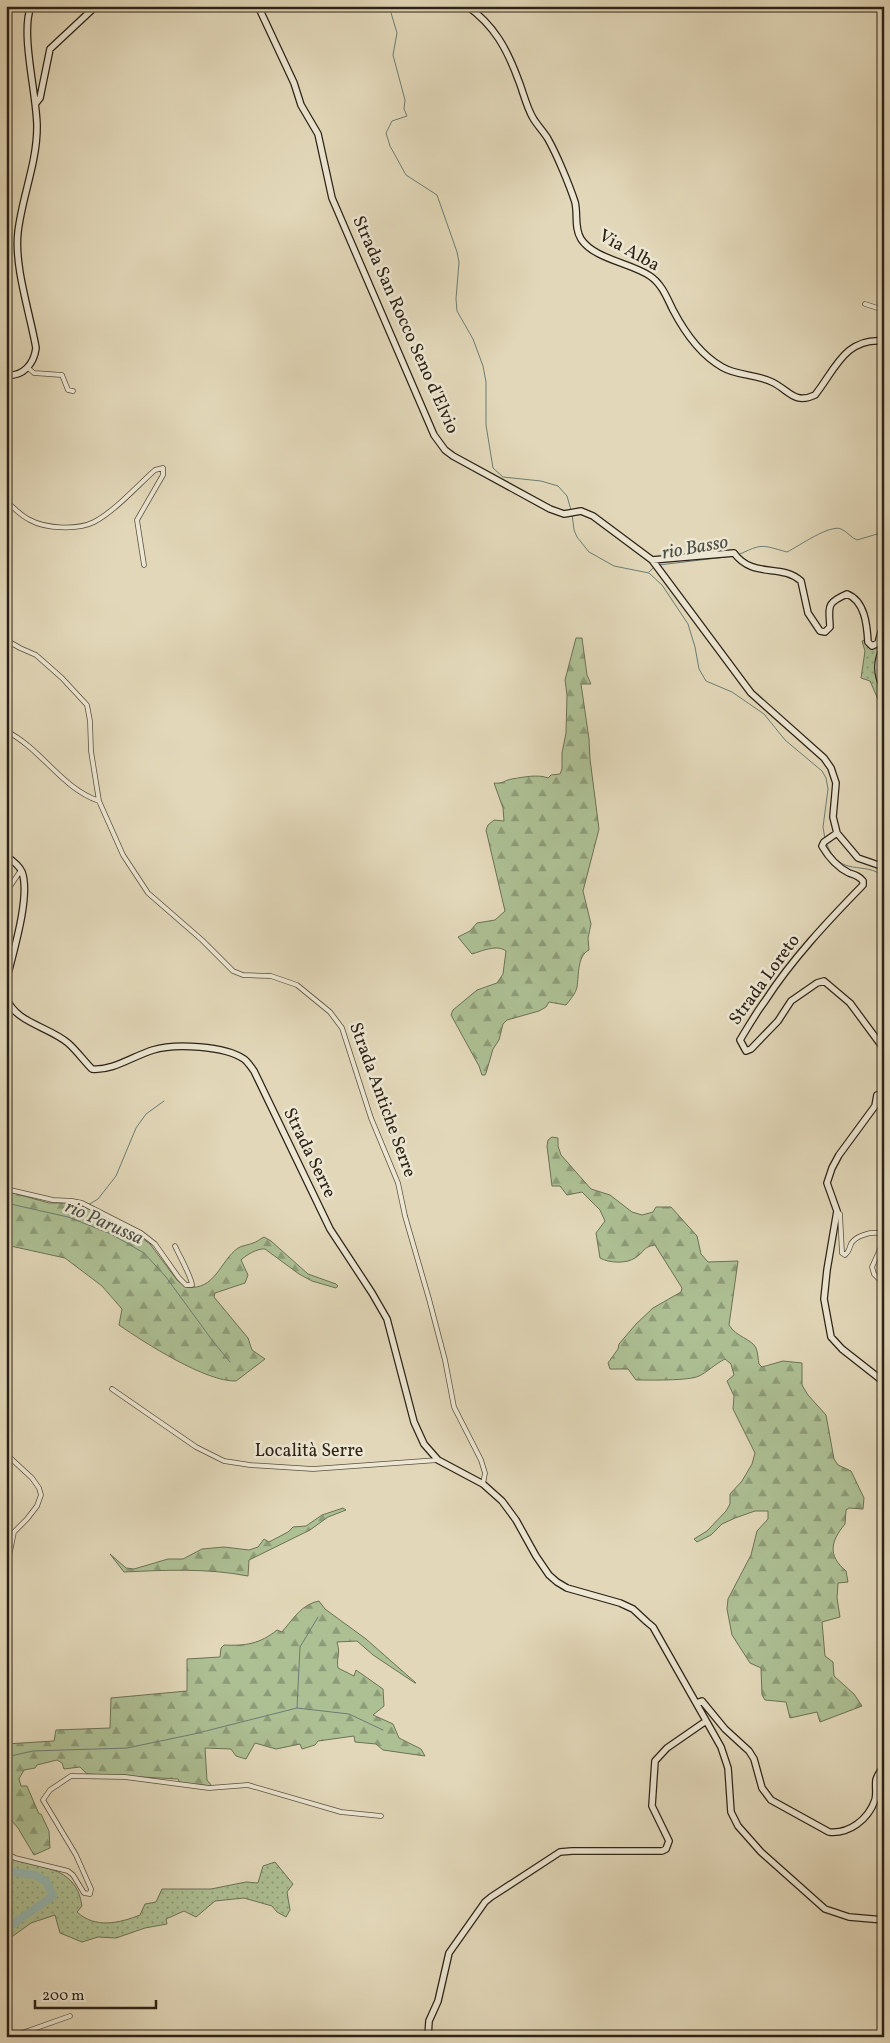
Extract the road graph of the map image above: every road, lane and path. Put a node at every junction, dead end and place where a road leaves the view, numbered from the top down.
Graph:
1 (31, 6) edge
2 (96, 6) edge
3 (258, 6) edge
4 (467, 6) edge
5 (36, 103) junction
6 (866, 304) dead end
7 (884, 310) edge
8 (884, 341) edge
9 (28, 368) junction
10 (6, 375) edge
11 (73, 391) dead end
12 (6, 501) edge
13 (655, 564) junction
14 (144, 565) dead end
15 (884, 629) edge
16 (6, 640) edge
17 (884, 647) edge
18 (884, 688) edge
19 (6, 731) edge
20 (99, 801) junction
21 (837, 833) junction
22 (6, 856) edge
23 (884, 867) edge
24 (21, 870) junction
25 (6, 901) edge
26 (6, 982) edge
27 (6, 997) edge
28 (884, 1049) edge
29 (884, 1093) edge
30 (6, 1188) edge
31 (837, 1211) junction
32 (884, 1239) edge
33 (175, 1246) dead end
34 (884, 1278) edge
35 (884, 1382) edge
36 (112, 1388) dead end
37 (6, 1454) edge
38 (438, 1460) junction
39 (483, 1484) junction
40 (6, 1571) edge
41 (696, 1703) junction
42 (706, 1720) junction
43 (884, 1766) edge
44 (382, 1816) dead end
45 (6, 1853) edge
46 (884, 1920) edge
47 (70, 2016) dead end
48 (11, 2037) edge
49 (428, 2037) edge

1 - 5 street
2 - 5 street
3 - 13 street, Strada San Rocco Seno d'Elvio
4 - 8 street, Via Alba
5 - 9 street
6 - 7 street
9 - 10 street
9 - 11 street
12 - 14 street
13 - 15 street
13 - 21 street, Strada San Rocco Seno d'Elvio
16 - 20 street, Strada Antiche Serre
17 - 18 street
19 - 20 street
20 - 39 street, Strada Antiche Serre
21 - 23 street
21 - 28 street, Strada Loreto
22 - 24 street
24 - 25 street
24 - 26 street
27 - 38 street, Strada Serre
29 - 31 street
30 - 33 street
31 - 32 street
31 - 35 street
32 - 34 street
36 - 38 street, Località Serre
37 - 40 street
38 - 39 street, Strada Serre
39 - 41 street, Strada Serre
41 - 42 street, Strada Serre
41 - 43 street
42 - 46 street, Strada Serre
42 - 49 street
44 - 45 street
47 - 48 street

